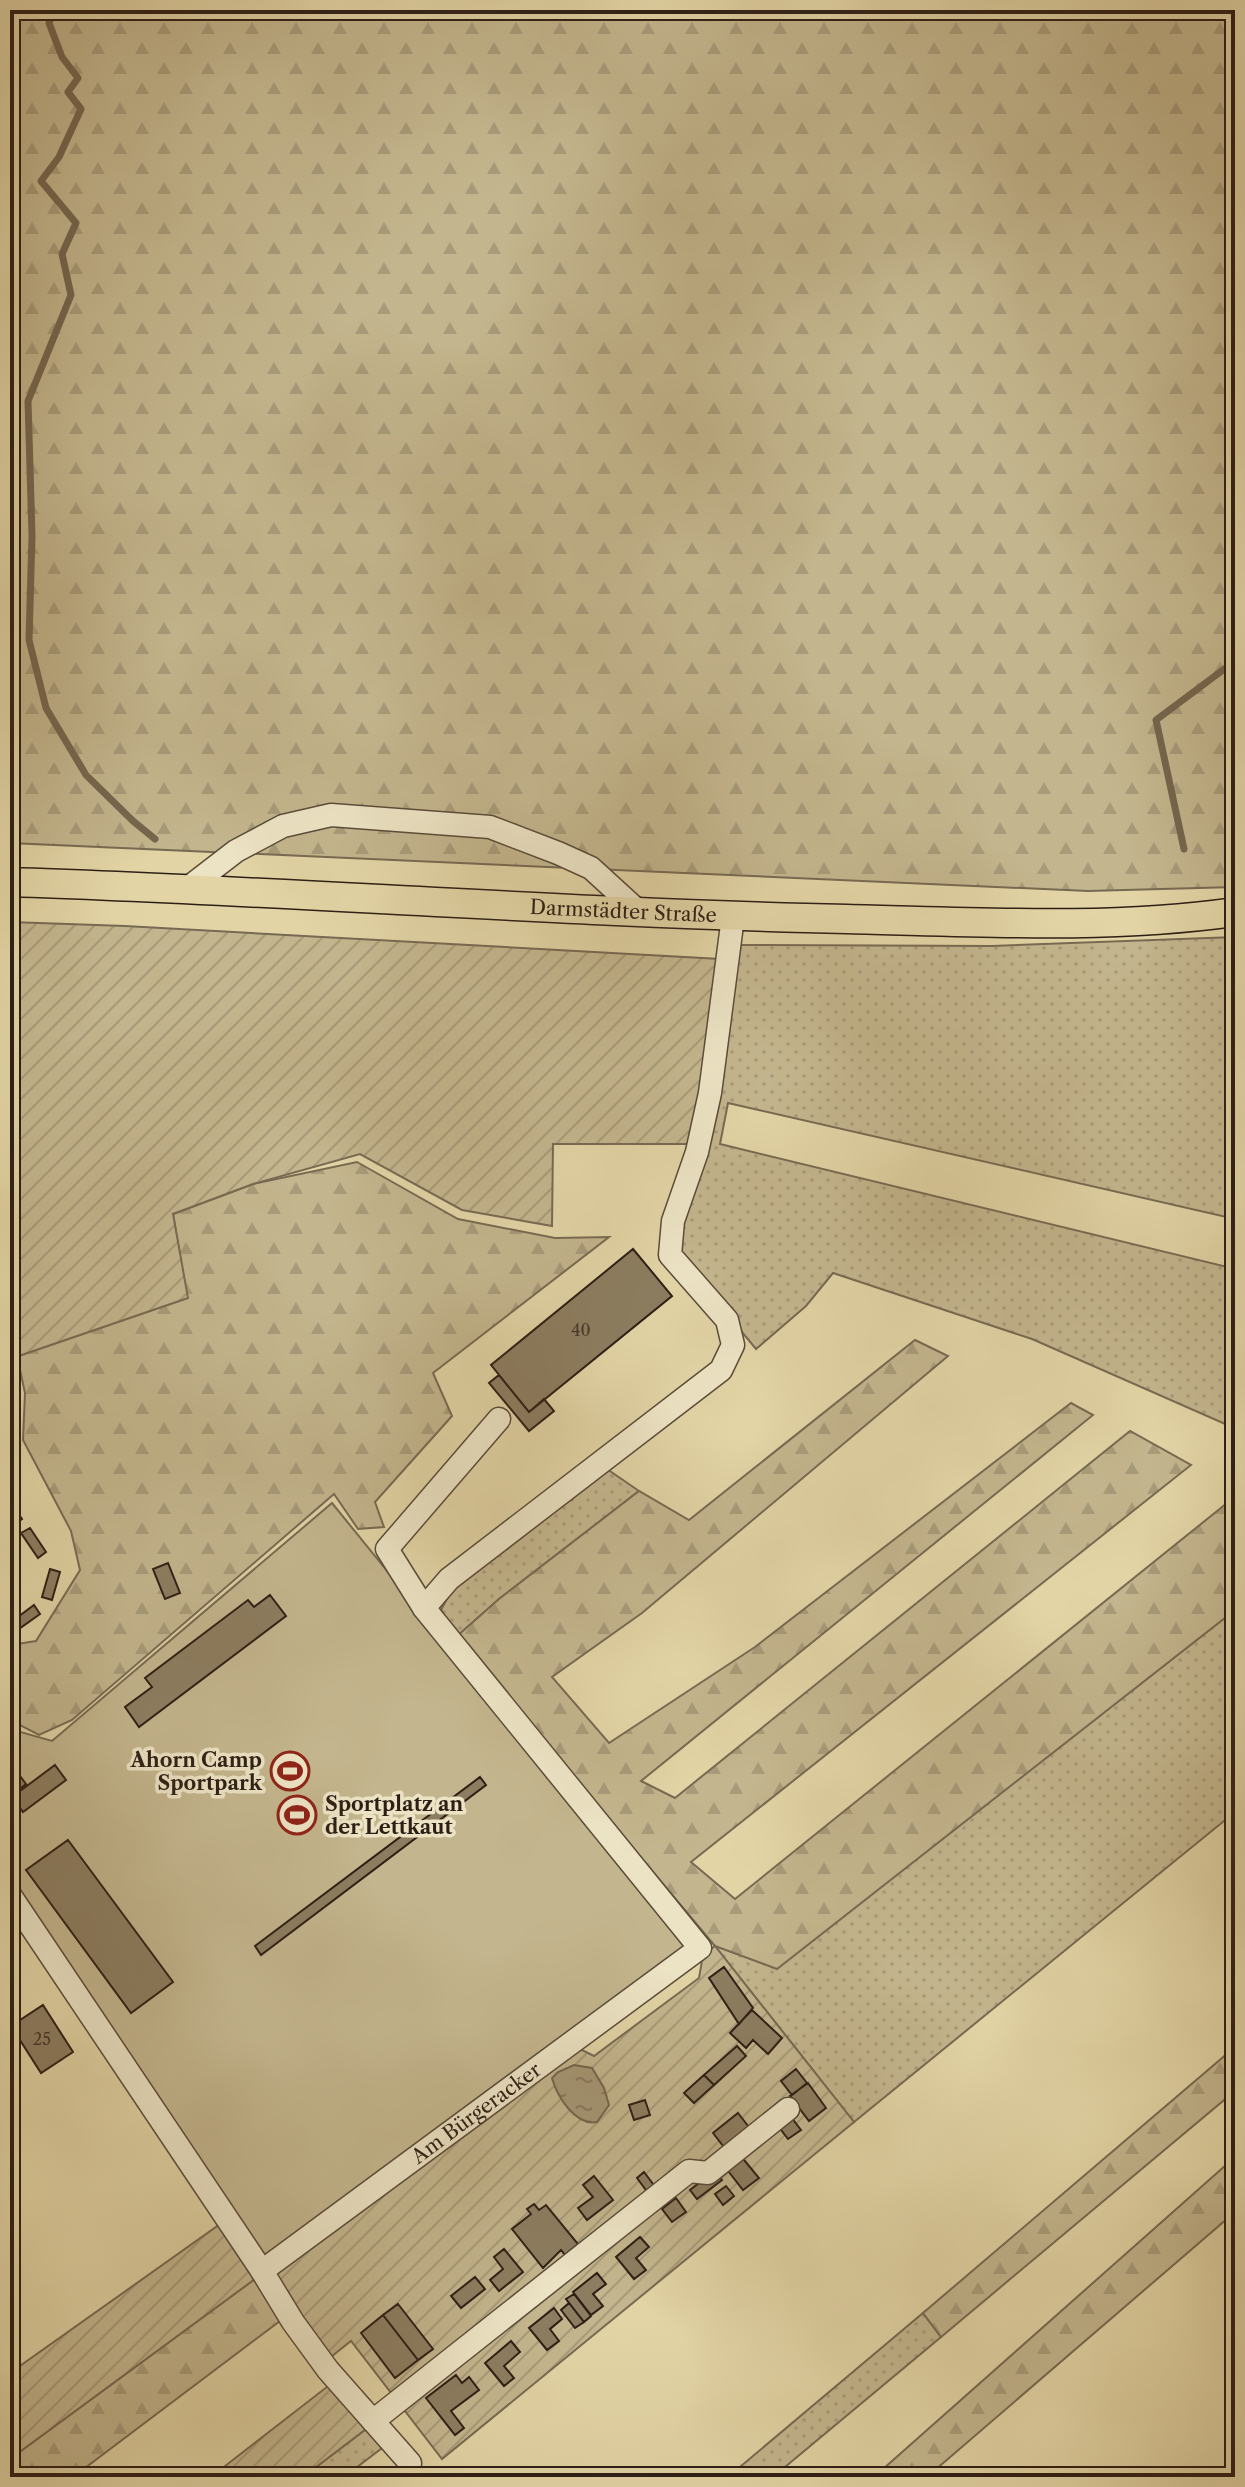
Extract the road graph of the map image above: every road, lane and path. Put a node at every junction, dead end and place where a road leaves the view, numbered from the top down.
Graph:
1 (10, 882) edge
2 (188, 888) junction
3 (638, 911) junction
4 (1235, 912) edge
5 (733, 917) junction
6 (499, 1419) dead end
7 (424, 1608) junction
8 (10, 1895) edge
9 (788, 2109) dead end
10 (262, 2271) junction
11 (373, 2421) junction
12 (410, 2463) dead end

1 - 2 main road, Darmstädter Straße
2 - 3 main road, Darmstädter Straße
2 - 3 lane
3 - 5 main road, Darmstädter Straße
4 - 5 main road, Darmstädter Straße
5 - 7 lane
6 - 7 lane
7 - 10 lane, Am Bürgeracker
8 - 10 lane
9 - 11 lane
10 - 11 lane
11 - 12 lane

